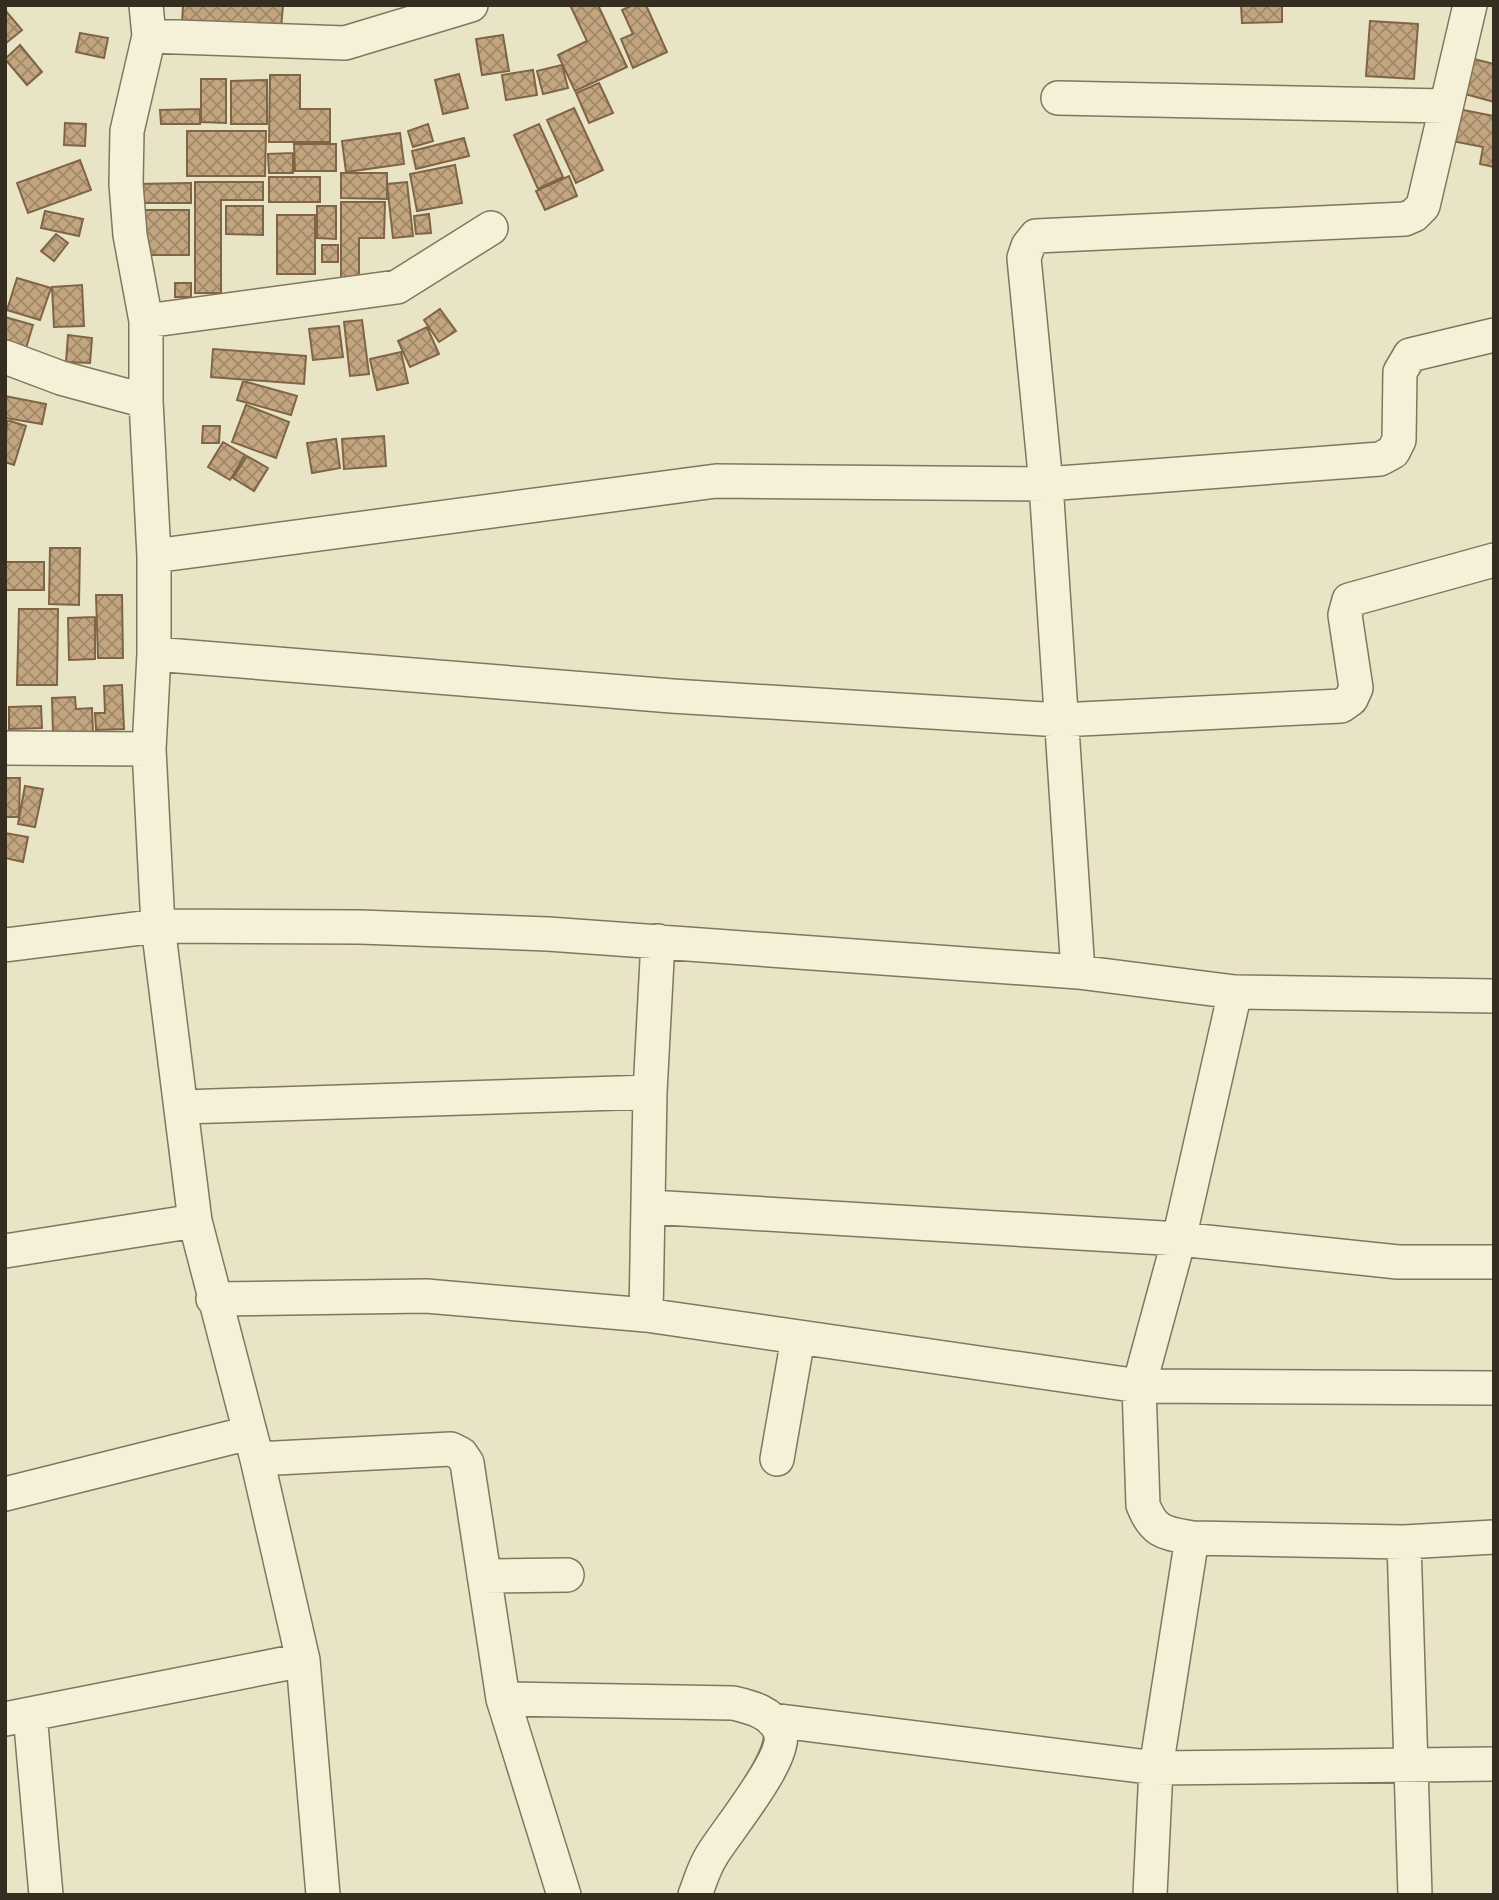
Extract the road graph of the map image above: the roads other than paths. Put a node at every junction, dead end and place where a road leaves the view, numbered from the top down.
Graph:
1 (471, 5) edge
2 (1470, 5) edge
3 (148, 21) edge
4 (1058, 98) dead end
5 (1445, 107) junction
6 (491, 228) dead end
7 (146, 321) junction
8 (1494, 335) edge
9 (5, 358) edge
10 (146, 401) junction
11 (1046, 484) junction
12 (154, 556) junction
13 (1494, 560) edge
14 (154, 654) junction
15 (1060, 720) junction
16 (5, 748) edge
17 (149, 749) junction
18 (158, 926) junction
19 (658, 941) junction
20 (5, 945) edge
21 (1078, 972) junction
22 (1235, 992) junction
23 (1494, 996) edge
24 (650, 1093) junction
25 (182, 1107) junction
26 (650, 1207) junction
27 (195, 1221) junction
28 (1179, 1239) junction
29 (5, 1251) edge
30 (1494, 1262) edge
31 (213, 1299) junction
32 (646, 1315) junction
33 (798, 1338) junction
34 (1139, 1386) junction
35 (1494, 1388) edge
36 (253, 1446) junction
37 (777, 1459) dead end
38 (5, 1494) edge
39 (1494, 1537) edge
40 (1192, 1538) junction
41 (1404, 1542) junction
42 (567, 1575) dead end
43 (484, 1576) junction
44 (303, 1660) junction
45 (503, 1699) junction
46 (18, 1716) edge
47 (772, 1720) junction
48 (1413, 1763) junction
49 (1494, 1764) edge
50 (1156, 1768) junction
51 (46, 1895) edge
52 (323, 1895) edge
53 (564, 1895) edge
54 (695, 1895) edge
55 (1150, 1895) edge
56 (1415, 1895) edge

1 - 3 street
2 - 5 street
3 - 7 street
4 - 5 street
5 - 11 street
6 - 7 street
7 - 10 street
8 - 11 street
9 - 10 street
10 - 12 street
11 - 12 street
11 - 15 street
12 - 14 street
13 - 15 street
14 - 15 street
14 - 17 street
15 - 21 street
16 - 17 street
17 - 18 street
18 - 19 street
18 - 20 street
18 - 25 street
19 - 21 street
19 - 24 street
21 - 22 street
22 - 23 street
22 - 28 street
24 - 25 street
24 - 26 street
25 - 27 street
26 - 28 street
26 - 32 street
27 - 29 street
27 - 31 street
28 - 30 street
28 - 34 street
31 - 32 street
31 - 36 street
32 - 33 street
33 - 34 street
33 - 37 street
34 - 35 street
34 - 40 street
36 - 38 street
36 - 43 street
36 - 44 street
39 - 41 street
40 - 41 street
40 - 50 street
41 - 48 street
42 - 43 street
43 - 45 street
44 - 46 street
44 - 52 street
45 - 47 street
45 - 53 street
46 - 51 street
47 - 50 street
47 - 54 street
48 - 49 street
48 - 50 street
48 - 56 street
50 - 55 street

